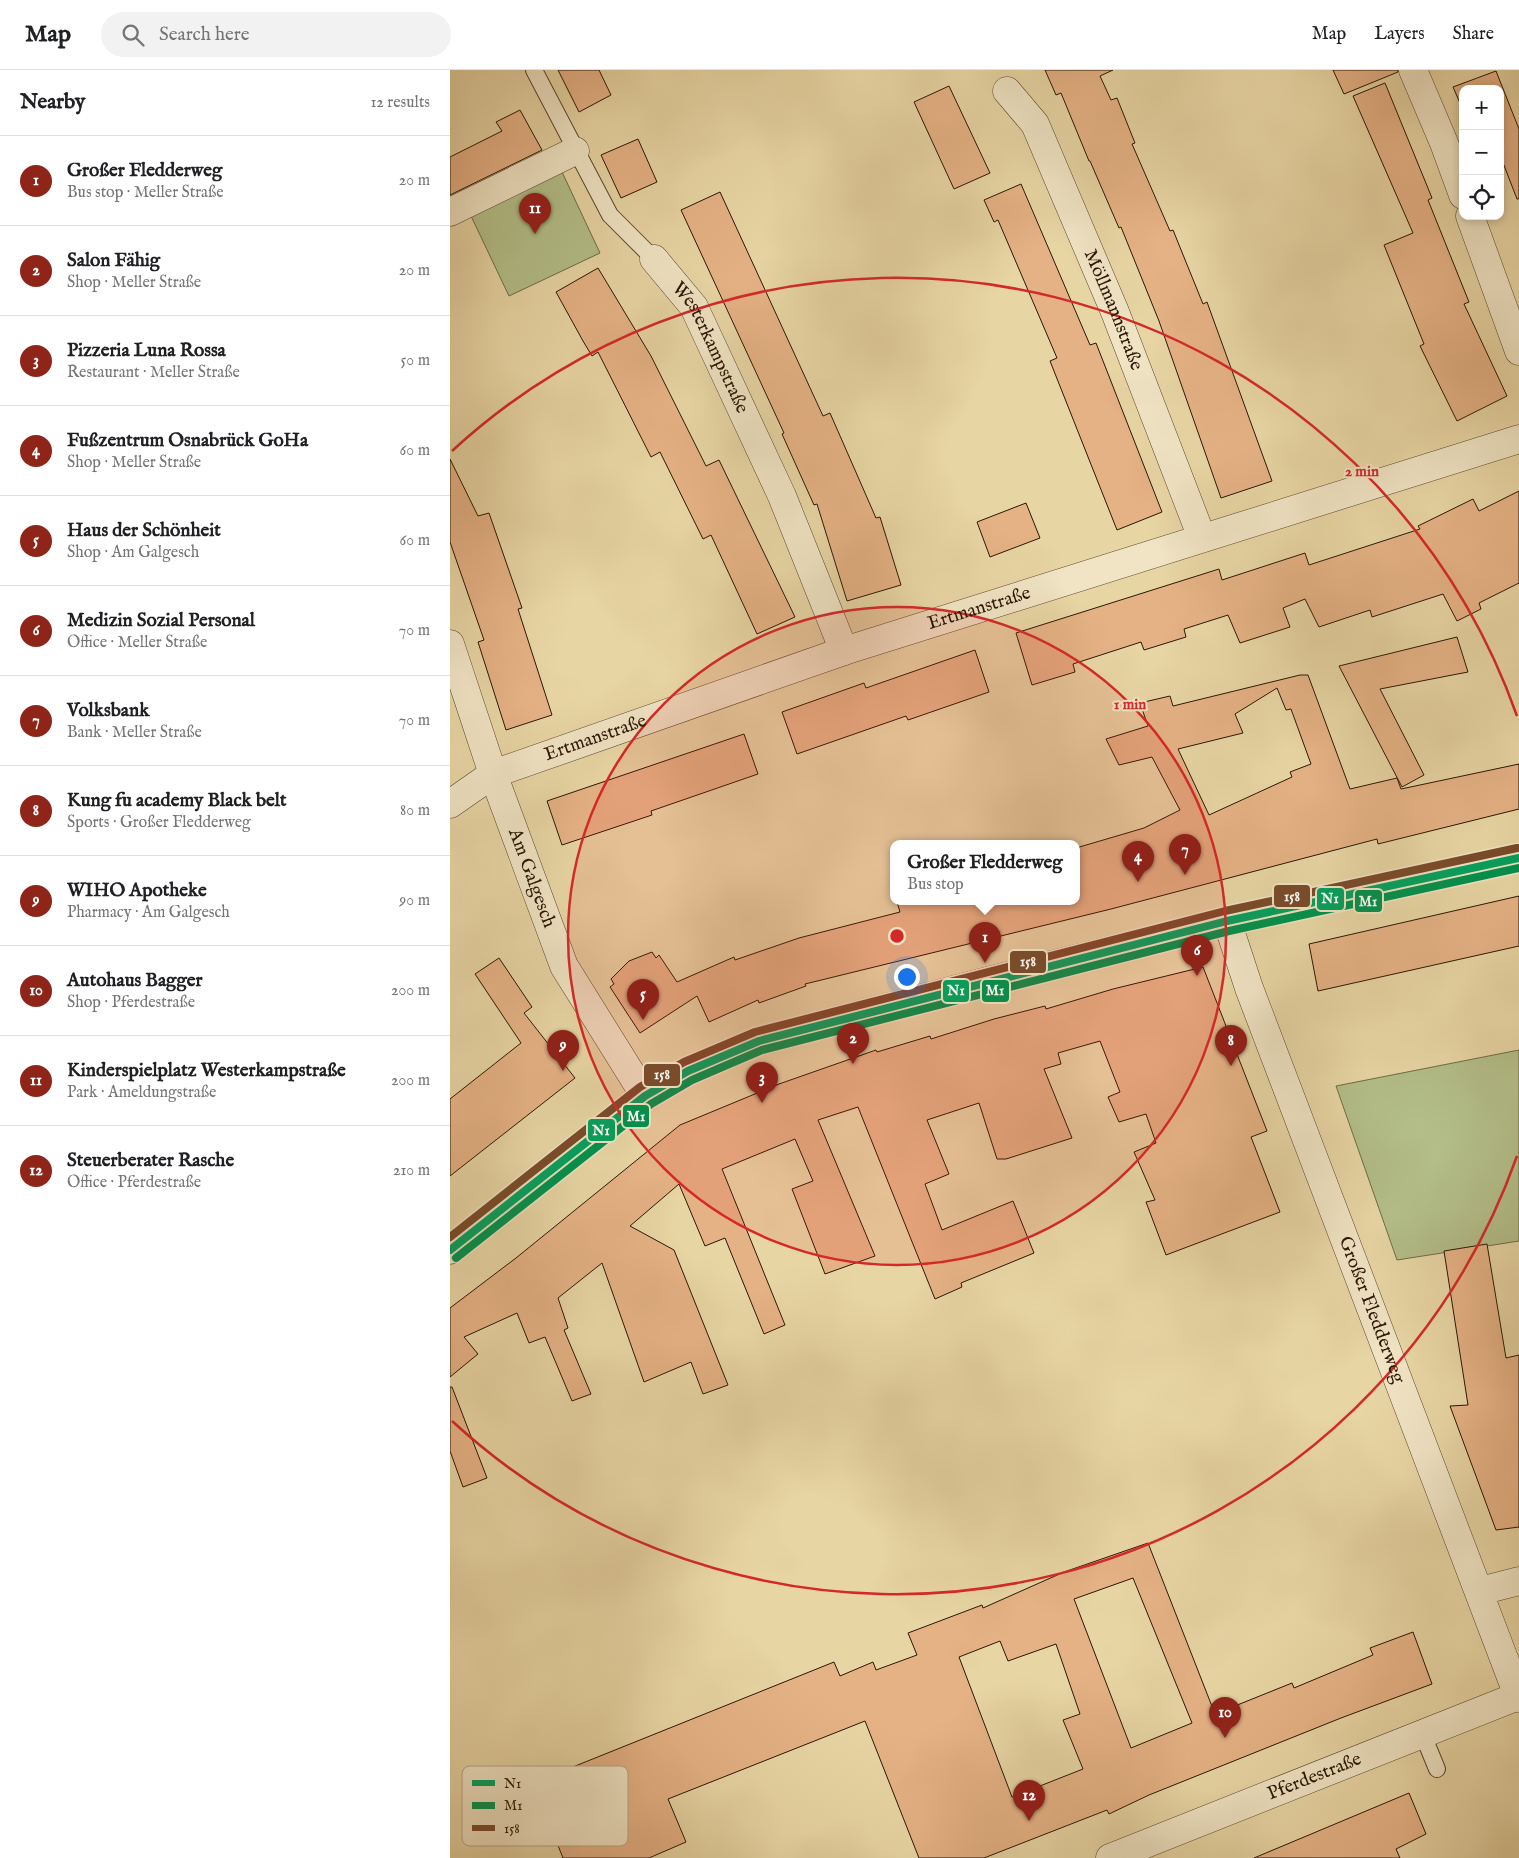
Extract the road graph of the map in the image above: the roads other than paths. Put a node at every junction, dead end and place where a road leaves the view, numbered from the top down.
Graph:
1 (534, 70) edge
2 (1412, 70) edge
3 (1007, 91) dead end
4 (575, 151) junction
5 (1459, 184) edge
6 (450, 212) edge
7 (1471, 220) edge
8 (654, 259) joint
9 (1519, 351) edge
10 (1519, 439) edge
11 (1202, 538) junction
12 (450, 644) edge
13 (844, 652) junction
14 (493, 774) junction
15 (450, 804) edge
16 (1519, 858) edge
17 (1228, 921) junction
18 (645, 1096) junction
19 (450, 1250) edge
20 (1519, 1581) edge
21 (1480, 1591) junction
22 (1519, 1697) edge
23 (1423, 1734) junction
24 (1437, 1769) dead end
25 (1110, 1858) edge

1 - 4 lane, Westerkampstraße
2 - 5 street
3 - 11 street, Möllmannstraße
4 - 6 street
4 - 8 lane, Westerkampstraße
7 - 9 street
8 - 13 street, Westerkampstraße
10 - 11 street, Ertmanstraße
11 - 13 street, Ertmanstraße
12 - 14 street, Am Galgesch
13 - 14 street, Ertmanstraße
14 - 15 street, Ertmanstraße
14 - 18 street, Am Galgesch
16 - 17 street
17 - 18 street
17 - 21 street, Großer Fledderweg
18 - 19 street
20 - 21 street
21 - 22 street, Großer Fledderweg
22 - 23 street, Pferdestraße
23 - 24 lane
23 - 25 street, Pferdestraße

